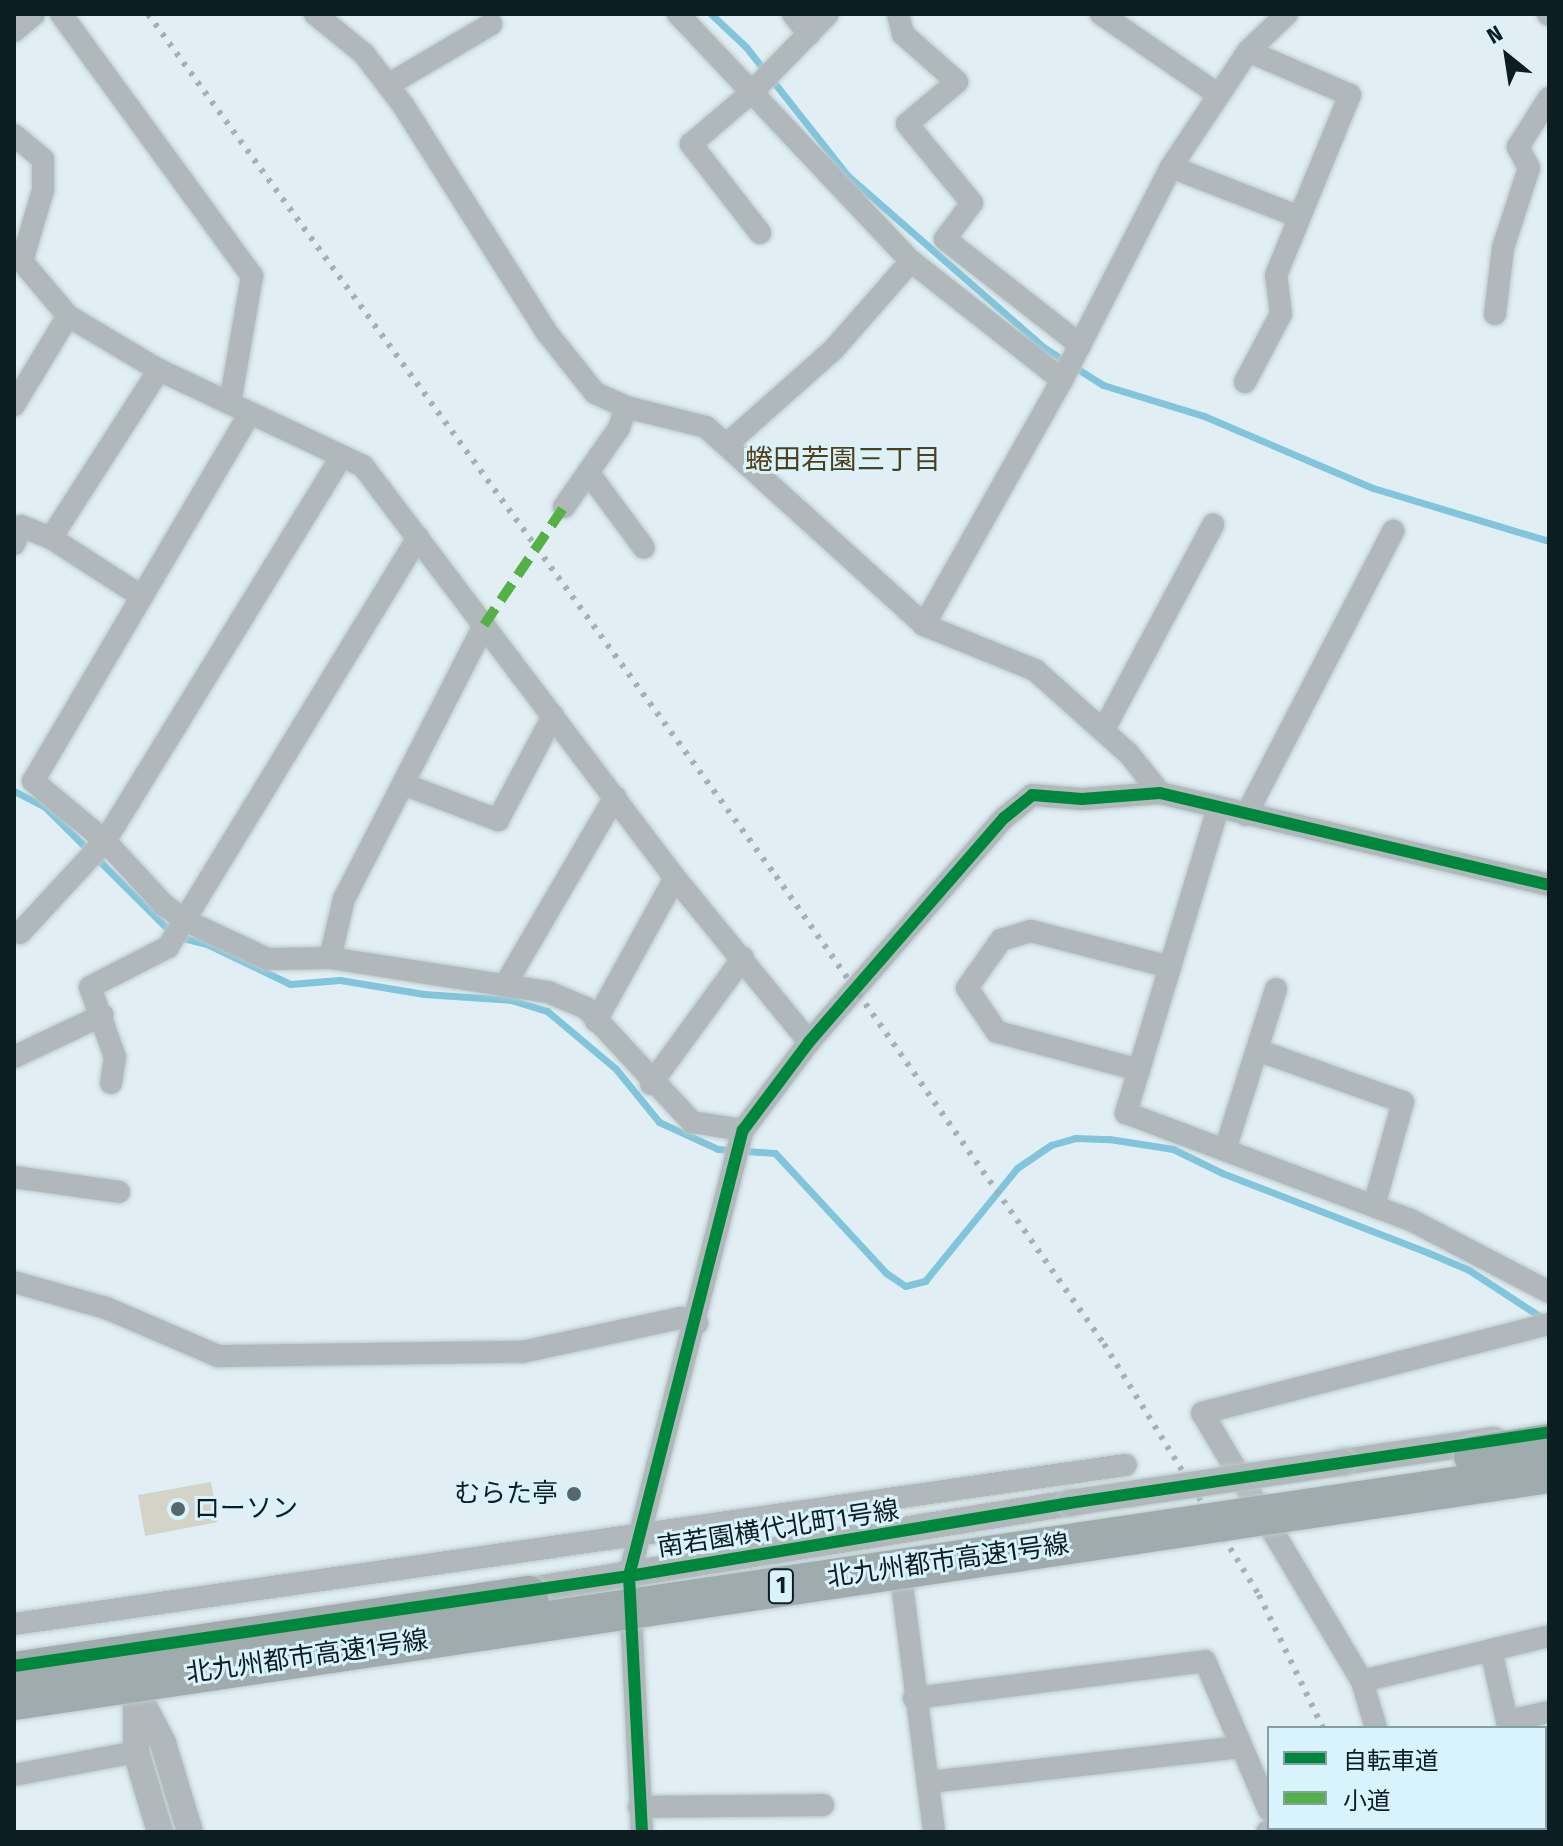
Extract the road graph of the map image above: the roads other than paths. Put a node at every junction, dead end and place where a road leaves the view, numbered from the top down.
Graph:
1 (34, 14) edge
2 (61, 14) edge
3 (315, 14) edge
4 (678, 14) edge
5 (793, 14) edge
6 (828, 14) edge
7 (898, 14) edge
8 (1101, 14) edge
9 (1287, 14) edge
10 (491, 24) dead end
11 (14, 31) edge
12 (809, 34) junction
13 (1248, 51) junction
14 (388, 85) junction
15 (753, 91) junction
16 (1219, 95) junction
17 (1549, 98) edge
18 (14, 135) edge
19 (1171, 167) junction
20 (1300, 217) junction
21 (760, 233) dead end
22 (19, 255) edge
23 (911, 261) junction
24 (1495, 314) dead end
25 (68, 316) junction
26 (1080, 345) junction
27 (159, 370) junction
28 (1062, 380) junction
29 (1245, 382) dead end
30 (14, 405) edge
31 (626, 407) junction
32 (240, 408) junction
33 (726, 445) junction
34 (341, 457) junction
35 (588, 472) junction
36 (564, 507) dead end
37 (1213, 525) dead end
38 (1393, 531) dead end
39 (418, 537) junction
40 (51, 538) junction
41 (14, 544) edge
42 (644, 548) dead end
43 (141, 596) junction
44 (484, 625) junction
45 (924, 625) junction
46 (553, 716) junction
47 (1103, 731) junction
48 (403, 784) junction
49 (1160, 793) junction
50 (615, 797) junction
51 (1218, 808) junction
52 (1246, 815) junction
53 (95, 851) junction
54 (675, 878) junction
55 (1549, 885) edge
56 (20, 933) dead end
57 (178, 933) junction
58 (330, 958) junction
59 (743, 958) junction
60 (1170, 967) junction
61 (505, 985) junction
62 (1276, 989) dead end
63 (103, 1015) junction
64 (596, 1021) junction
65 (809, 1042) junction
66 (1257, 1050) junction
67 (14, 1057) edge
68 (1139, 1070) junction
69 (111, 1083) dead end
70 (651, 1084) junction
71 (743, 1130) junction
72 (1225, 1150) junction
73 (14, 1177) edge
74 (119, 1192) dead end
75 (1374, 1206) junction
76 (15, 1284) edge
77 (1549, 1292) edge
78 (697, 1323) junction
79 (1549, 1324) edge
80 (1549, 1432) edge
81 (1549, 1444) edge
82 (1126, 1465) dead end
83 (1549, 1473) edge
84 (1549, 1479) edge
85 (640, 1536) junction
86 (629, 1576) junction
87 (901, 1577) junction
88 (628, 1620) junction
89 (14, 1624) edge
90 (1549, 1636) edge
91 (124, 1650) junction
92 (1491, 1650) junction
93 (14, 1669) edge
94 (1362, 1681) junction
95 (136, 1690) junction
96 (914, 1698) junction
97 (14, 1703) edge
98 (1549, 1712) edge
99 (1375, 1726) edge
100 (1241, 1747) junction
101 (136, 1752) junction
102 (14, 1775) edge
103 (929, 1782) junction
104 (823, 1805) dead end
105 (1267, 1806) edge
106 (639, 1807) junction
107 (160, 1832) edge
108 (190, 1832) edge
109 (642, 1832) edge
110 (934, 1832) edge

1 - 11 street
2 - 32 street
3 - 14 street
4 - 15 street
5 - 12 street
6 - 12 street
7 - 26 street
8 - 16 street
9 - 13 street
10 - 14 street
12 - 15 street
13 - 16 street
13 - 20 street
14 - 31 street
15 - 21 street
15 - 23 street
16 - 19 street
17 - 24 street
18 - 22 street
19 - 20 street
19 - 26 street
20 - 29 street
22 - 25 street
23 - 28 street
23 - 33 street
25 - 27 street
25 - 30 street
26 - 28 street
27 - 32 street
27 - 40 street
28 - 45 street
31 - 33 street
31 - 35 street
32 - 34 street
32 - 43 street
33 - 45 street
34 - 39 street
34 - 53 street
35 - 36 street
35 - 42 street
37 - 47 street
38 - 52 street
39 - 44 street
39 - 57 street
40 - 41 street
40 - 43 street
43 - 53 street
44 - 46 street
44 - 48 street
45 - 47 street
46 - 48 street
46 - 50 street
47 - 49 street
48 - 58 street
49 - 51 street
49 - 65 street
50 - 54 street
50 - 61 street
51 - 52 street
51 - 60 street
52 - 55 street
53 - 56 street
53 - 57 street
54 - 59 street
54 - 64 street
57 - 58 street
57 - 63 street
58 - 61 street
59 - 65 street
59 - 70 street
60 - 68 street
60 - 68 street
61 - 64 street
62 - 66 street
63 - 67 street
63 - 69 street
64 - 70 street
65 - 71 street
66 - 72 street
66 - 75 street
68 - 72 street
70 - 71 street
71 - 78 street
72 - 75 street
73 - 74 street
75 - 77 street
76 - 78 street
78 - 85 street
79 - 94 street
80 - 86 street, 南若園横代北町1号線, bridge
81 - 93 highway, 北九州都市高速1号線 / 1, bridge
82 - 85 street
83 - 97 highway, 北九州都市高速1号線 / 1, bridge
84 - 87 street
85 - 86 street
85 - 89 street
86 - 88 street
86 - 91 street, 南若園横代北町1号線
87 - 88 street
87 - 96 street
88 - 95 street
88 - 106 street
90 - 92 street
91 - 93 street, 南若園横代北町1号線
91 - 95 street
92 - 94 street
92 - 98 street
94 - 99 street
95 - 97 street
95 - 101 street
95 - 108 street
96 - 100 street
96 - 103 street
100 - 103 street
100 - 105 street
101 - 102 street
101 - 107 street
103 - 110 street
104 - 106 street
106 - 109 street

